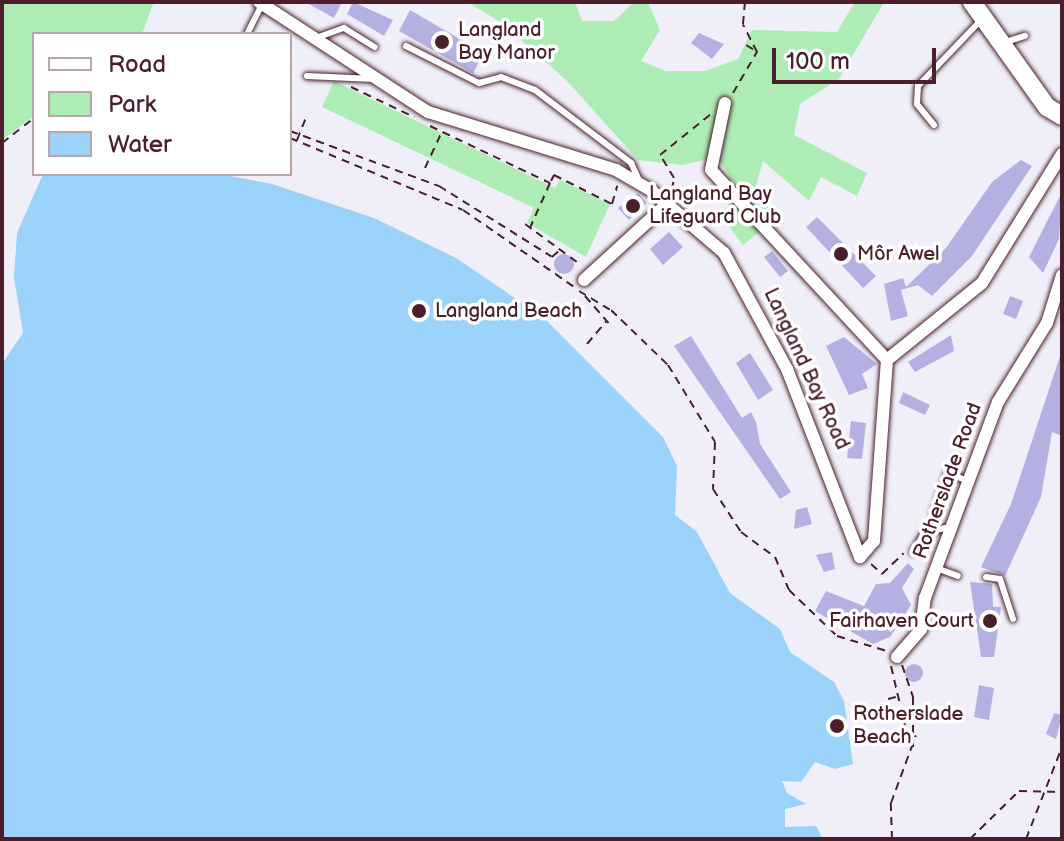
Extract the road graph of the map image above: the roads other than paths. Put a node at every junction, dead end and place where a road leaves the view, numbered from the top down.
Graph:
1 (972, 2) edge
2 (260, 3) edge
3 (983, 18) junction
4 (248, 32) edge
5 (1025, 36) dead end
6 (316, 38) junction
7 (1002, 44) junction
8 (406, 46) dead end
9 (375, 47) dead end
10 (307, 76) dead end
11 (1027, 78) junction
12 (374, 79) junction
13 (724, 103) road end
14 (1062, 106) edge
15 (1062, 116) edge
16 (934, 125) dead end
17 (1062, 154) edge
18 (640, 183) junction
19 (668, 203) junction
20 (1062, 275) edge
21 (588, 276) road end
22 (887, 360) junction
23 (968, 481) junction
24 (934, 514) dead end
25 (951, 527) junction
26 (911, 550) road end
27 (939, 569) junction
28 (958, 576) dead end
29 (986, 577) dead end
30 (1013, 619) dead end
31 (894, 654) road end

1 - 3 main road
2 - 4 lane
2 - 6 street, Langland Bay Road
3 - 7 main road
3 - 16 lane
5 - 7 lane
6 - 9 lane
6 - 12 street, Langland Bay Road
7 - 11 main road
8 - 18 lane
10 - 12 lane
11 - 14 main road
11 - 15 main road
12 - 18 street, Langland Bay Road
13 - 22 street
17 - 22 street
18 - 19 street, Langland Bay Road
19 - 21 street
19 - 22 street, Langland Bay Road
20 - 23 street, Rotherslade Road
23 - 24 lane
23 - 25 street, Rotherslade Road
25 - 26 lane
25 - 27 street, Rotherslade Road
27 - 28 lane
27 - 31 street, Rotherslade Road
29 - 30 lane

